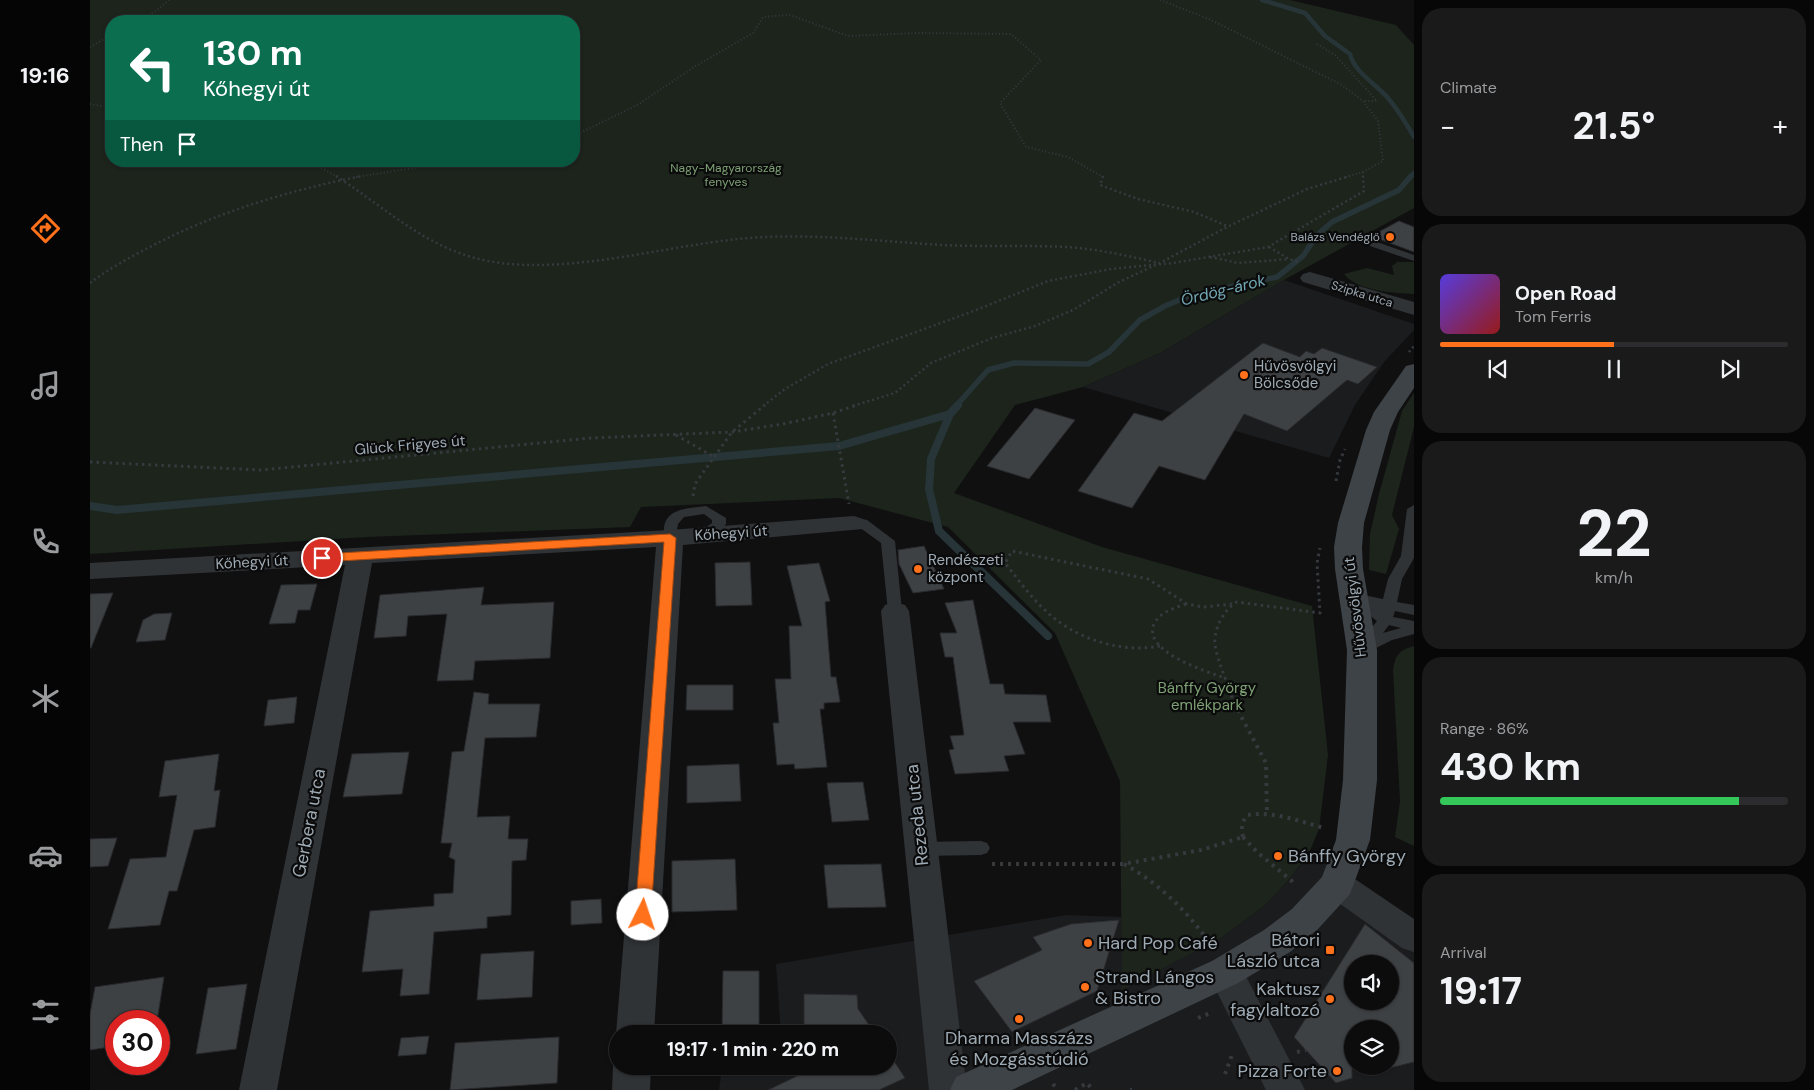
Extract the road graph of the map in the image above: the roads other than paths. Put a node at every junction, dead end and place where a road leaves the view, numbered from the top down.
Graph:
1 (1374, 244) dead end
2 (1414, 258) edge
3 (1310, 278) dead end
4 (1414, 309) edge
5 (1414, 371) edge
6 (1414, 509) edge
7 (854, 524) joint
8 (702, 535) junction
9 (670, 538) junction
10 (888, 541) joint
11 (360, 556) junction
12 (1411, 559) edge
13 (90, 571) edge
14 (1352, 598) junction
15 (1389, 605) junction
16 (895, 610) joint
17 (1414, 610) edge
18 (1385, 620) junction
19 (1414, 628) edge
20 (1362, 650) junction
21 (981, 848) dead end
22 (921, 850) junction
23 (1337, 884) junction
24 (1414, 938) edge
25 (1219, 959) junction
26 (635, 1025) edge
27 (631, 1075) edge
28 (258, 1090) edge
29 (630, 1090) edge
30 (948, 1090) edge
31 (970, 1090) edge
32 (1286, 1090) edge

1 - 2 lane
3 - 4 street, Szipka utca
5 - 14 main road, Hűvösvölgyi út
6 - 12 lane
7 - 8 street, Kőhegyi út
7 - 10 lane, Kőhegyi út
8 - 9 street, Kőhegyi út
8 - 9 lane
9 - 11 street, Kőhegyi út
9 - 26 street
10 - 16 lane, Rezeda utca
11 - 13 street, Kőhegyi út
11 - 28 street, Gerbera utca
12 - 15 lane
14 - 15 lane
14 - 18 lane
14 - 20 main road, Hűvösvölgyi út
15 - 17 lane
15 - 18 lane
16 - 22 street, Rezeda utca
18 - 19 lane
18 - 20 lane
19 - 20 lane
20 - 23 main road, Hűvösvölgyi út
21 - 22 lane
22 - 30 street, Rezeda utca
23 - 24 street
23 - 25 main road
25 - 31 main road
25 - 32 street
27 - 29 street

